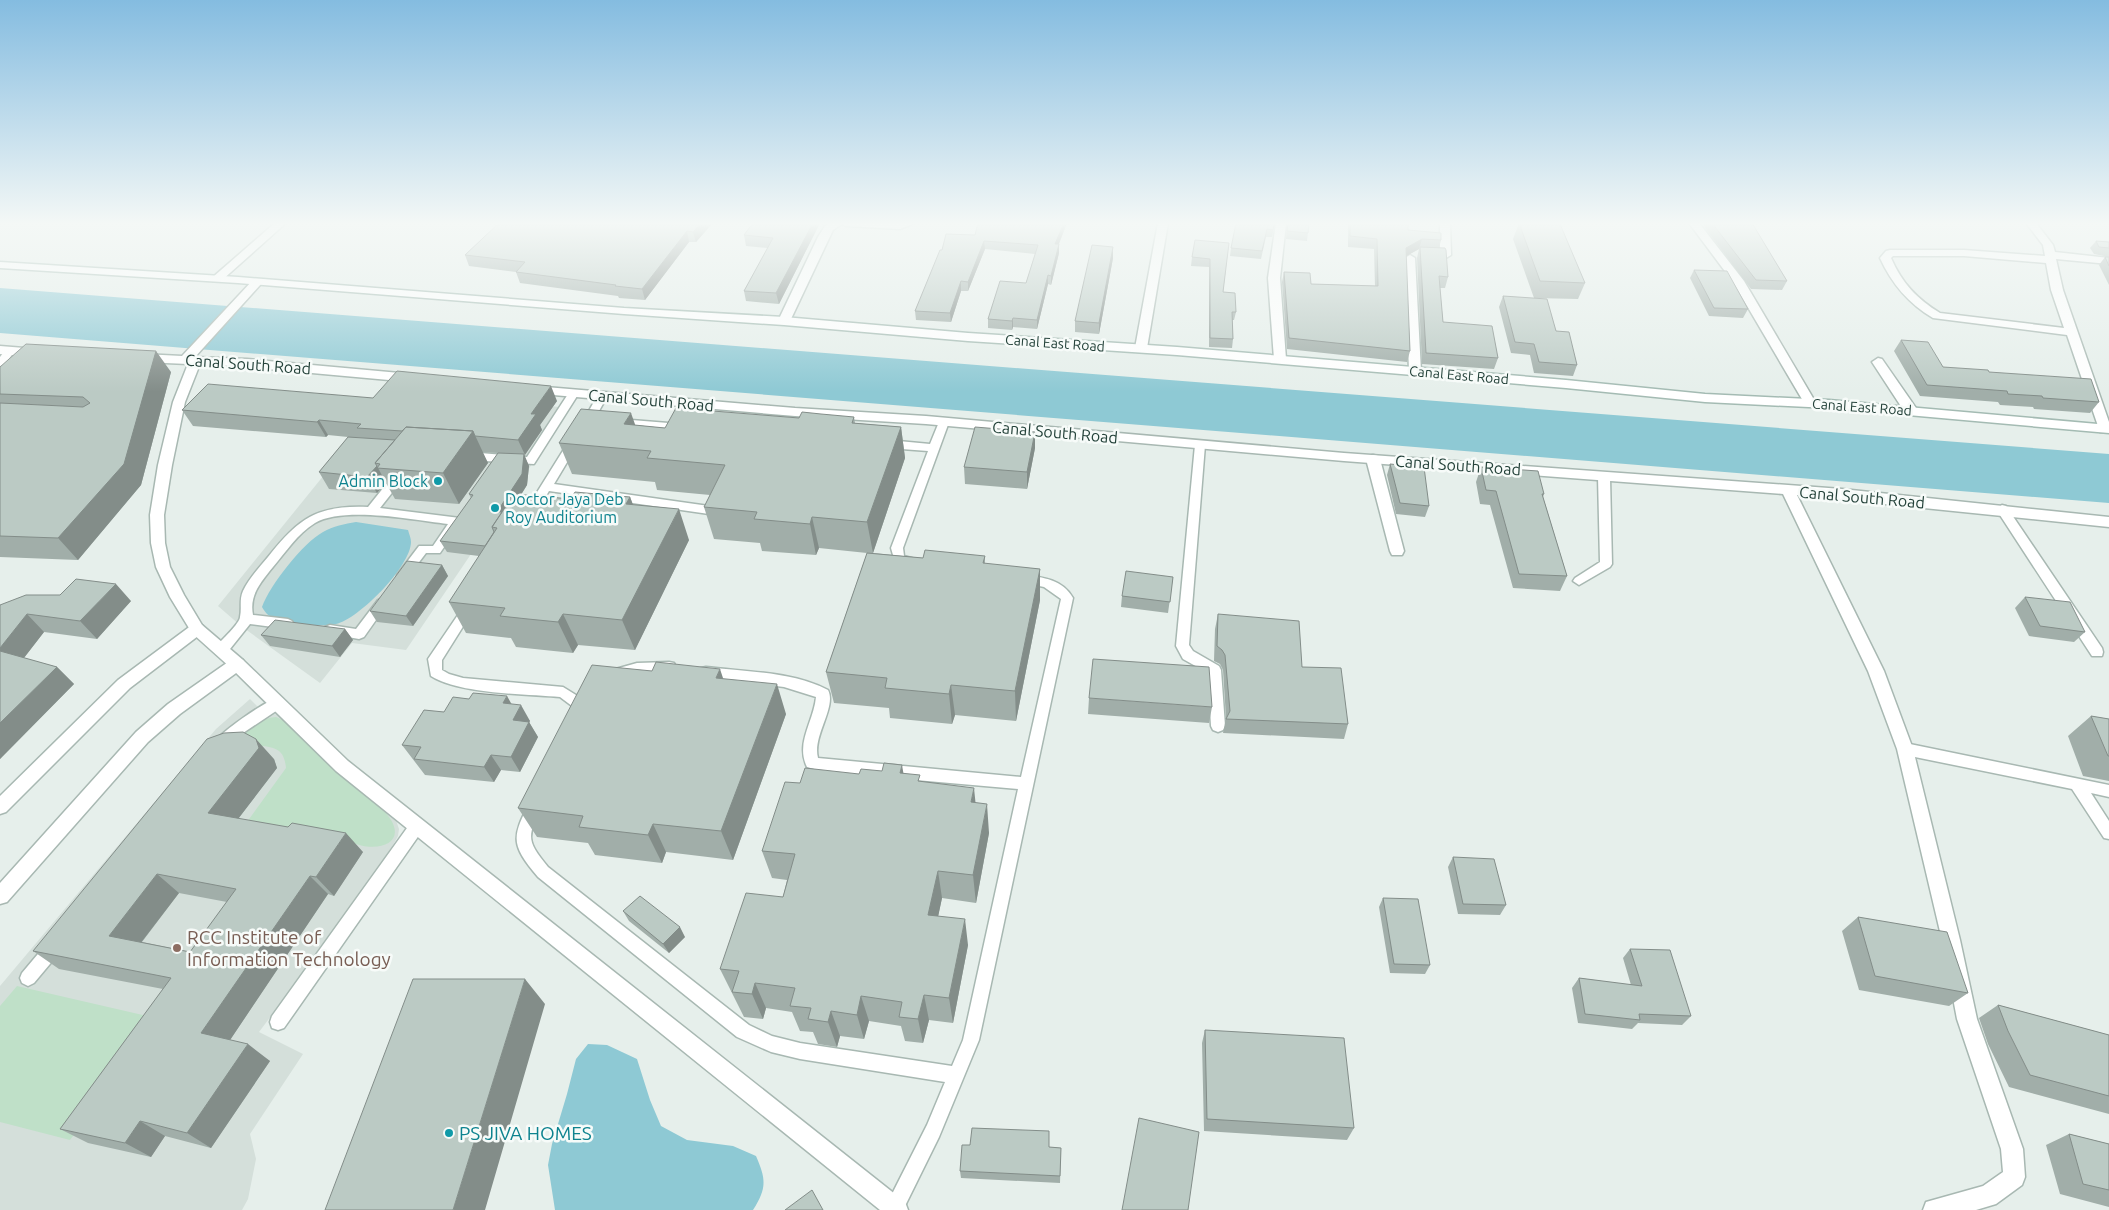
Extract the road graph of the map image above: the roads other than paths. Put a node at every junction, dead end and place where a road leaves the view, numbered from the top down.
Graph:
1 (223, 279) edge
2 (803, 279) edge
3 (1153, 279) edge
4 (1274, 279) edge
5 (1415, 279) edge
6 (1737, 279) edge
7 (1895, 279) edge
8 (2055, 279) edge
9 (257, 282) junction
10 (784, 321) junction
11 (2071, 332) junction
12 (1141, 348) junction
13 (5, 350) edge
14 (46, 354) edge
15 (191, 357) junction
16 (129, 358) edge
17 (1280, 359) junction
18 (1878, 362) dead end
19 (0, 363) edge
20 (1415, 371) junction
21 (427, 380) edge
22 (520, 388) edge
23 (574, 393) junction
24 (603, 395) junction
25 (1810, 403) junction
26 (1911, 411) junction
27 (599, 421) junction
28 (944, 422) junction
29 (688, 428) edge
30 (2107, 429) edge
31 (875, 443) edge
32 (1200, 445) junction
33 (934, 448) junction
34 (454, 455) edge
35 (1373, 459) junction
36 (407, 467) edge
37 (1604, 476) junction
38 (546, 487) junction
39 (1788, 490) junction
40 (2002, 510) junction
41 (716, 511) edge
42 (371, 512) junction
43 (525, 520) edge
44 (2109, 522) edge
45 (1396, 550) dead end
46 (927, 566) edge
47 (1013, 578) edge
48 (1580, 581) dead end
49 (478, 594) edge
50 (247, 619) junction
51 (303, 626) edge
52 (197, 629) junction
53 (322, 629) edge
54 (221, 650) junction
55 (2098, 652) dead end
56 (237, 664) junction
57 (602, 681) edge
58 (586, 690) edge
59 (570, 698) junction
60 (277, 703) junction
61 (1218, 726) dead end
62 (576, 727) edge
63 (1905, 749) junction
64 (210, 756) edge
65 (2076, 783) junction
66 (1026, 784) junction
67 (2109, 791) edge
68 (541, 793) edge
69 (0, 807) edge
70 (417, 826) junction
71 (2109, 833) edge
72 (0, 896) edge
73 (66, 932) edge
74 (28, 978) dead end
75 (278, 1022) dead end
76 (958, 1075) junction
77 (896, 1209) edge
78 (1934, 1210) edge

1 - 9 street, Canal East Road
2 - 10 street
3 - 12 street
4 - 17 street
5 - 20 street
6 - 25 street
7 - 11 street
8 - 11 street
9 - 10 street, Canal East Road
9 - 15 street
10 - 12 street, Canal East Road
11 - 30 street
12 - 17 street, Canal East Road
13 - 14 street
13 - 19 lane
15 - 16 street, Canal South Road
15 - 21 street, Canal South Road
15 - 52 street
17 - 20 street, Canal East Road
18 - 26 street
20 - 25 street, Canal East Road
22 - 23 street, Canal South Road
23 - 24 street, Canal South Road
23 - 34 lane
24 - 27 lane
24 - 28 street, Canal South Road
25 - 26 street, Canal East Road
26 - 30 street, Canal East Road
27 - 29 lane
27 - 38 lane
28 - 32 street, Canal South Road
28 - 33 lane
31 - 33 lane
32 - 35 street, Canal South Road
32 - 61 lane
33 - 46 lane
35 - 37 street, Canal South Road
35 - 45 street
36 - 42 lane
37 - 39 street, Canal South Road
37 - 48 lane
38 - 41 lane
38 - 43 lane
39 - 40 street, Canal South Road
39 - 63 street
40 - 44 street, Canal South Road
40 - 55 lane
42 - 50 lane
42 - 53 lane
47 - 66 lane
49 - 59 lane
50 - 51 lane
50 - 54 lane
52 - 54 street
52 - 69 street
54 - 56 street
56 - 60 street
56 - 72 street
57 - 66 lane
58 - 59 lane
59 - 62 lane
60 - 64 lane
60 - 70 street
63 - 65 lane
63 - 78 street
65 - 67 lane
65 - 71 lane
66 - 76 lane
68 - 76 lane
70 - 75 lane
70 - 77 street
73 - 74 lane
76 - 77 lane

